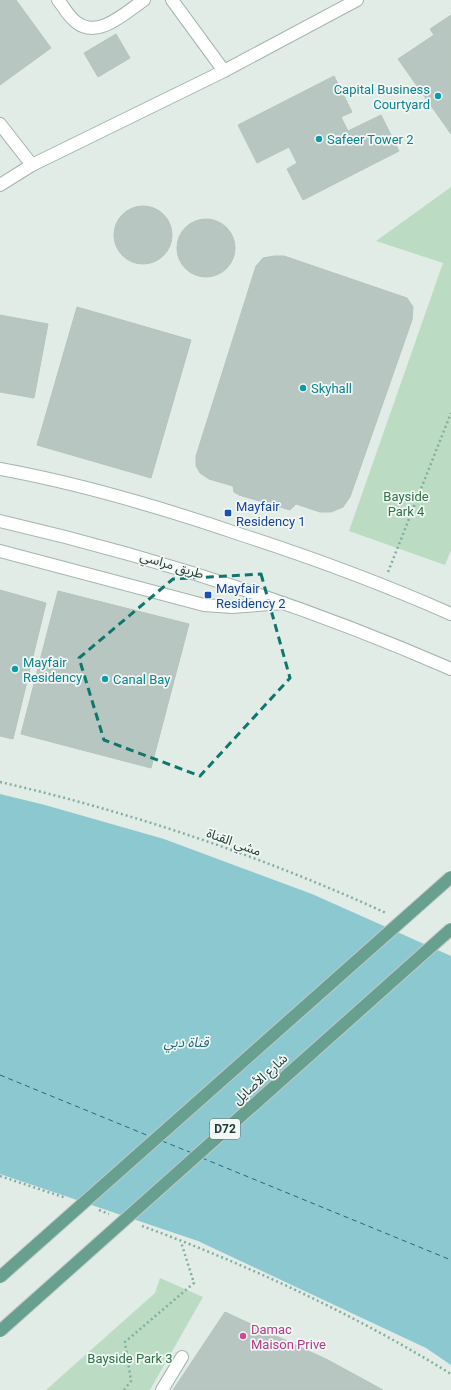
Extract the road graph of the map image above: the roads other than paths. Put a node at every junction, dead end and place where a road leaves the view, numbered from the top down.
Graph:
1 (58, 0) edge
2 (144, 0) edge
3 (172, 0) edge
4 (357, 0) edge
5 (224, 71) junction
6 (0, 124) edge
7 (32, 165) junction
8 (0, 185) edge
9 (0, 469) edge
10 (0, 521) edge
11 (0, 551) edge
12 (286, 602) junction
13 (451, 614) edge
14 (451, 669) edge
15 (451, 877) edge
16 (451, 929) edge
17 (0, 1278) edge
18 (0, 1331) edge
19 (182, 1357) dead end
20 (162, 1390) edge

1 - 2 street
3 - 5 street
4 - 5 street
5 - 7 street
6 - 7 street
7 - 8 street
9 - 13 street
10 - 12 street, طريق مراسي
11 - 12 street
12 - 14 street, طريق مراسي
15 - 17 main road, شارع الأصايل, bridge
16 - 18 main road, شارع الأصايل / D72, bridge
19 - 20 street

